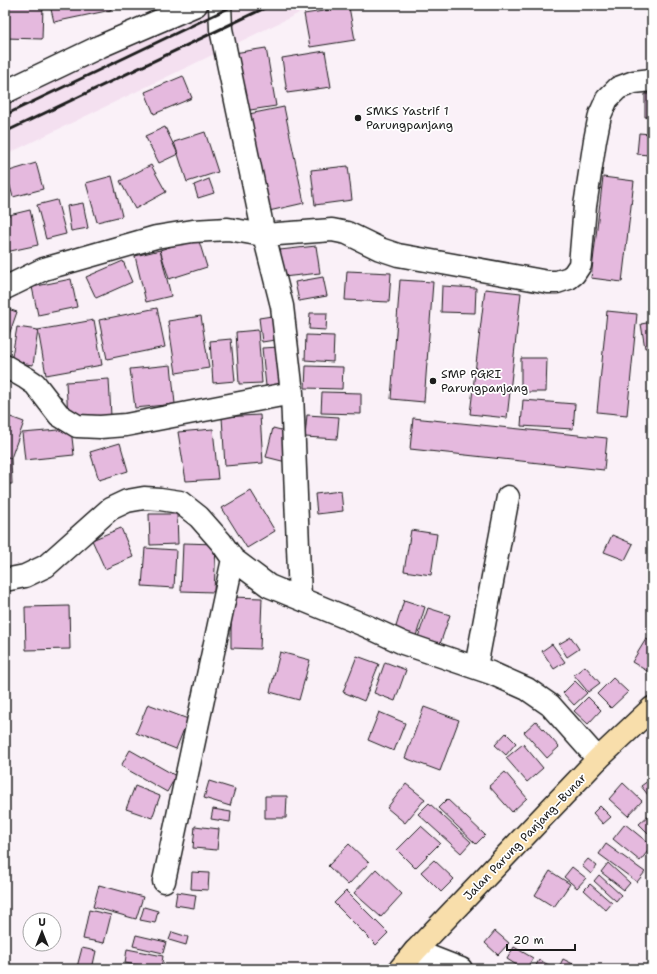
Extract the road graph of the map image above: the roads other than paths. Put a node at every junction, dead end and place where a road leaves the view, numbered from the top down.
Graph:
1 (196, 5) edge
2 (220, 5) edge
3 (652, 80) edge
4 (5, 92) edge
5 (264, 235) junction
6 (5, 288) edge
7 (5, 366) edge
8 (292, 393) junction
9 (508, 497) dead end
10 (233, 559) junction
11 (5, 580) edge
12 (300, 598) junction
13 (476, 668) junction
14 (652, 708) edge
15 (598, 759) junction
16 (164, 881) dead end
17 (415, 951) junction
18 (400, 969) edge
19 (461, 969) edge

1 - 4 street
2 - 5 street
3 - 5 street
5 - 6 street
5 - 8 street
7 - 8 street
8 - 12 street
9 - 13 street
10 - 11 street
10 - 12 street
10 - 16 street
12 - 13 street
13 - 15 street
14 - 15 main road, Jalan Parung Panjang–Bunar
15 - 17 main road, Jalan Parung Panjang–Bunar
17 - 18 main road, Jalan Parung Panjang–Bunar
17 - 19 street

